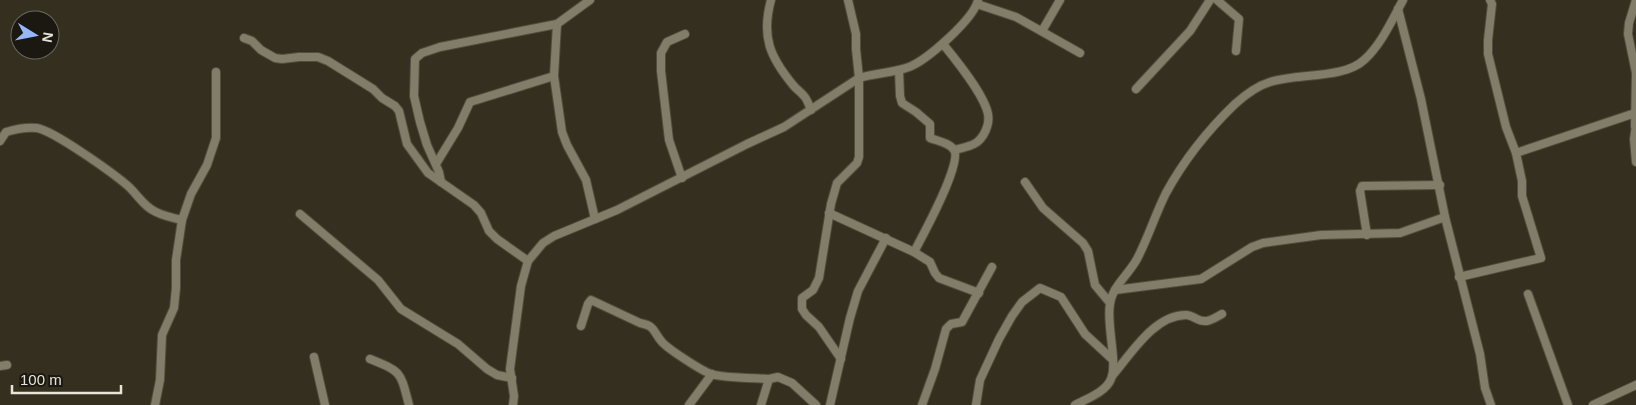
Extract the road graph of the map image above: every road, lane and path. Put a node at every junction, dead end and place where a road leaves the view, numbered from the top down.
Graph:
1 (590, 0) edge
2 (771, 0) edge
3 (848, 0) edge
4 (1060, 0) edge
5 (1210, 0) edge
6 (1217, 0) edge
7 (1403, 0) edge
8 (1490, 0) edge
9 (1636, 0) edge
10 (978, 2) edge
11 (1398, 9) junction
12 (557, 24) junction
13 (1042, 31) junction
14 (685, 34) dead end
15 (244, 38) dead end
16 (943, 44) junction
17 (1236, 51) dead end
18 (1080, 53) dead end
19 (899, 70) junction
20 (216, 72) dead end
21 (554, 76) junction
22 (859, 78) junction
23 (1136, 89) dead end
24 (811, 110) junction
25 (1635, 113) edge
26 (1636, 126) edge
27 (0, 141) edge
28 (955, 150) junction
29 (1516, 153) junction
30 (1636, 162) edge
31 (436, 164) junction
32 (682, 178) junction
33 (440, 182) junction
34 (1025, 182) dead end
35 (1440, 185) junction
36 (829, 213) junction
37 (300, 214) dead end
38 (1445, 216) junction
39 (595, 219) junction
40 (182, 220) junction
41 (1367, 235) junction
42 (886, 238) junction
43 (914, 252) junction
44 (528, 261) junction
45 (992, 267) dead end
46 (1459, 277) junction
47 (1115, 290) junction
48 (979, 293) junction
49 (1528, 294) dead end
50 (1110, 303) junction
51 (1222, 314) dead end
52 (581, 326) dead end
53 (314, 357) dead end
54 (370, 359) dead end
55 (841, 359) junction
56 (1112, 359) junction
57 (712, 374) junction
58 (1112, 376) junction
59 (512, 378) junction
60 (769, 380) junction
61 (1636, 384) edge
62 (155, 405) edge
63 (325, 405) edge
64 (408, 405) edge
65 (513, 405) edge
66 (689, 405) edge
67 (761, 405) edge
68 (816, 405) edge
69 (830, 405) edge
70 (922, 405) edge
71 (976, 405) edge
72 (1075, 405) edge
73 (1490, 405) edge
74 (1568, 405) edge
75 (1593, 405) edge

1 - 12 street
2 - 24 street
3 - 22 street
4 - 13 street
5 - 23 street
6 - 17 street
7 - 11 street
8 - 29 street
9 - 25 street
10 - 13 street
10 - 16 street
11 - 35 street
11 - 47 street
12 - 21 street
12 - 31 street
13 - 18 street
14 - 32 street
15 - 33 street
16 - 19 street
16 - 28 street
19 - 22 street
19 - 28 street
20 - 40 street
21 - 31 street
21 - 39 street
22 - 24 street
22 - 36 street
24 - 32 street
25 - 26 street
25 - 29 street
26 - 30 street
27 - 40 street
28 - 43 street
29 - 46 street
31 - 33 street
32 - 39 street
33 - 44 street
34 - 50 street
35 - 38 street
35 - 41 street
36 - 42 street
36 - 55 street
37 - 59 street
38 - 41 street
38 - 46 street
39 - 44 street
40 - 62 street
41 - 47 street
42 - 43 street
42 - 55 street
43 - 48 street
44 - 59 street
45 - 48 street
46 - 73 street
47 - 50 street
48 - 70 street
49 - 74 street
50 - 56 street
51 - 58 street
52 - 57 street
53 - 63 street
54 - 64 street
55 - 69 street
56 - 58 street
56 - 71 street
57 - 60 street
57 - 66 street
58 - 72 street
59 - 65 street
60 - 67 street
60 - 68 street
61 - 75 street

